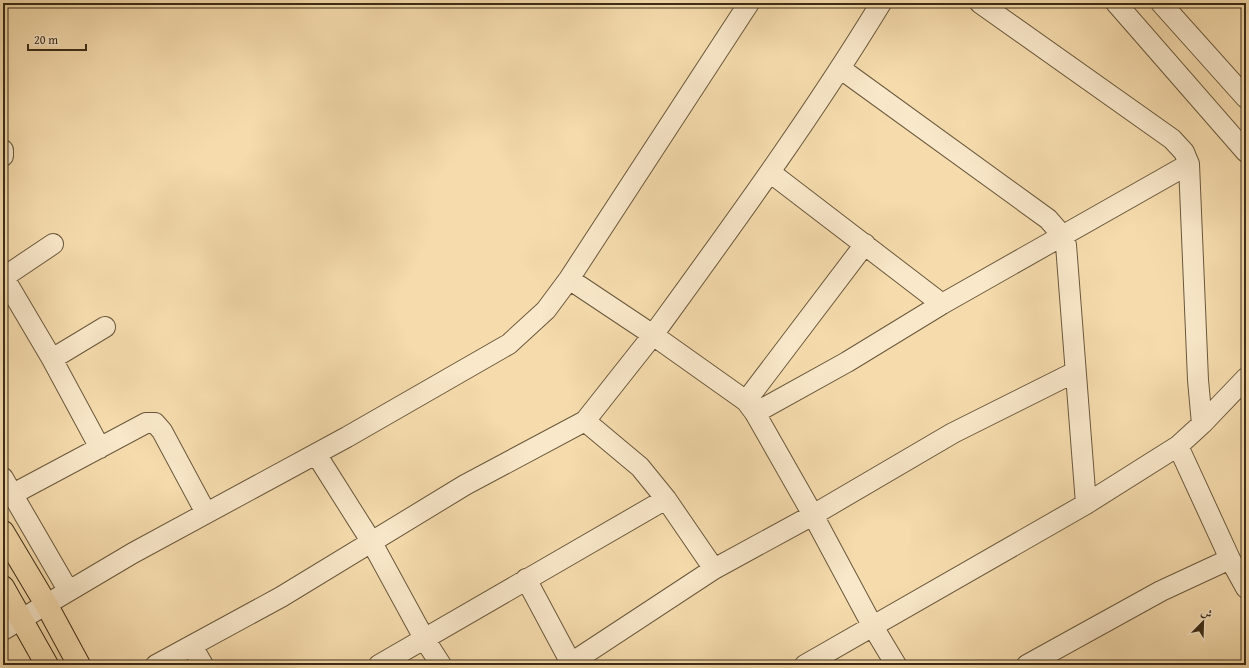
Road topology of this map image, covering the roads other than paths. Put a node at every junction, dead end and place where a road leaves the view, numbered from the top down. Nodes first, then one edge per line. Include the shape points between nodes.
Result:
1 (749, 3) edge
2 (881, 3) edge
3 (980, 3) edge
4 (1116, 3) edge
5 (1161, 3) edge
6 (841, 68) junction
7 (1246, 98) edge
8 (3, 150) edge
9 (1246, 152) edge
10 (3, 156) edge
11 (1189, 164) junction
12 (771, 173) junction
13 (1062, 235) junction
14 (53, 244) dead end
15 (865, 244) junction
16 (3, 276) edge
17 (569, 278) junction
18 (942, 304) junction
19 (105, 326) dead end
20 (653, 335) junction
21 (52, 359) junction
22 (1075, 372) junction
23 (1246, 378) edge
24 (751, 407) junction
25 (585, 421) junction
26 (1202, 424) junction
27 (1178, 446) junction
28 (100, 448) junction
29 (316, 454) junction
30 (8, 486) edge
31 (666, 499) junction
32 (1086, 504) junction
33 (206, 513) junction
34 (813, 514) junction
35 (3, 532) edge
36 (371, 541) junction
37 (1230, 559) junction
38 (714, 569) junction
39 (526, 579) junction
40 (3, 588) edge
41 (1246, 588) edge
42 (68, 590) junction
43 (46, 604) junction
44 (12, 625) edge
45 (872, 625) junction
46 (425, 640) junction
47 (192, 646) junction
48 (572, 664) edge
49 (47, 665) edge
50 (79, 665) edge
51 (156, 665) edge
52 (203, 665) edge
53 (379, 665) edge
54 (441, 665) edge
55 (805, 665) edge
56 (896, 665) edge
57 (1028, 665) edge

1 - 17 street
2 - 6 street
3 - 11 street via 1172,139 1184,152
4 - 9 street
5 - 7 street
6 - 12 street
6 - 13 street via 1048,219
8 - 10 street
11 - 13 street
11 - 26 street
12 - 15 street
12 - 20 street
13 - 18 street
13 - 22 street via 1066,245
14 - 16 street
15 - 18 street
15 - 24 street
16 - 21 street
17 - 20 street
17 - 29 street via 546,310 509,344
18 - 24 street via 847,362
19 - 21 street
20 - 24 street
20 - 25 street
21 - 28 street
22 - 32 street
22 - 34 street via 953,434
23 - 26 street
24 - 34 street
25 - 31 street via 640,467
25 - 36 street via 465,485
26 - 27 street
27 - 32 street
27 - 37 street
28 - 30 street
28 - 33 street via 146,423 155,423 162,431
29 - 33 street
29 - 36 street
30 - 42 street
31 - 38 street
31 - 39 street
32 - 45 street
33 - 42 street
34 - 38 street
34 - 45 street
35 - 43 main road
36 - 46 street
36 - 47 street via 281,597
37 - 41 street
37 - 57 street via 1161,590
38 - 48 street
39 - 46 street
39 - 48 street
40 - 44 main road
42 - 43 street
43 - 44 street
43 - 50 main road
44 - 49 main road
45 - 55 street
45 - 56 street
46 - 53 street
46 - 54 street
47 - 51 street
47 - 52 street

